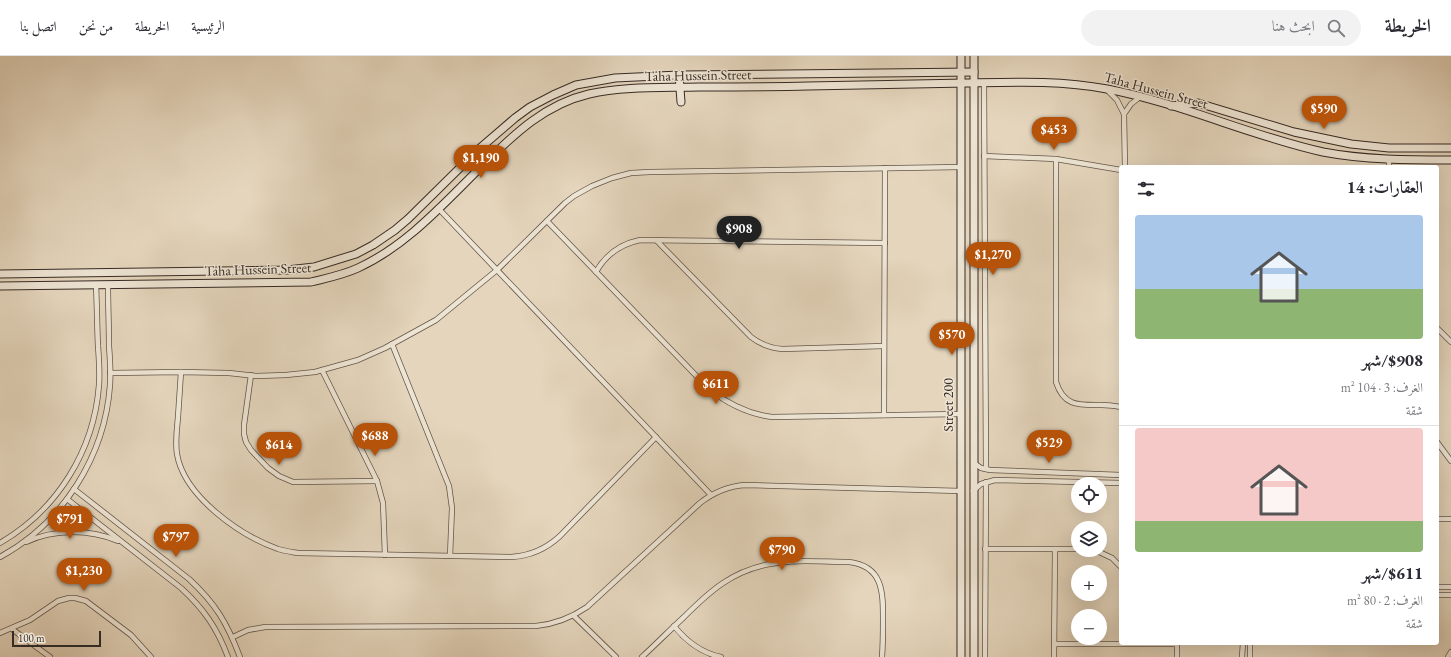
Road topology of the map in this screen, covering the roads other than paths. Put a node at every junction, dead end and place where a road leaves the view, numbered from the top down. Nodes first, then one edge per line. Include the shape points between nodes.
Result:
1 (961, 56) edge
2 (974, 56) edge
3 (961, 72) junction
4 (974, 72) junction
5 (678, 75) junction
6 (961, 83) junction
7 (974, 83) junction
8 (984, 83) junction
9 (680, 88) junction
10 (1106, 89) junction
11 (1140, 97) junction
12 (681, 102) dead end
13 (1169, 106) junction
14 (1124, 114) junction
15 (1451, 148) edge
16 (984, 156) junction
17 (1056, 159) junction
18 (1389, 159) junction
19 (1451, 160) edge
20 (1125, 165) edge
21 (1389, 165) edge
22 (961, 167) junction
23 (885, 168) junction
24 (1119, 170) edge
25 (438, 208) junction
26 (547, 221) junction
27 (658, 241) junction
28 (885, 243) junction
29 (497, 270) junction
30 (596, 272) junction
31 (105, 273) junction
32 (0, 274) edge
33 (96, 285) junction
34 (106, 285) junction
35 (0, 286) edge
36 (1439, 330) edge
37 (1451, 342) edge
38 (392, 344) junction
39 (884, 346) junction
40 (322, 370) junction
41 (181, 372) junction
42 (110, 373) junction
43 (251, 376) junction
44 (1119, 407) edge
45 (961, 414) junction
46 (884, 415) junction
47 (656, 437) junction
48 (1439, 445) edge
49 (1451, 462) edge
50 (974, 463) junction
51 (986, 469) junction
52 (1119, 475) edge
53 (377, 481) junction
54 (986, 482) junction
55 (1119, 483) edge
56 (74, 489) junction
57 (961, 491) junction
58 (974, 491) junction
59 (711, 495) junction
60 (67, 499) junction
61 (1439, 519) edge
62 (1451, 519) edge
63 (0, 543) edge
64 (124, 544) junction
65 (17, 547) junction
66 (1071, 548) edge
67 (985, 549) junction
68 (1055, 549) junction
69 (386, 555) junction
70 (450, 556) junction
71 (1107, 556) edge
72 (0, 557) edge
73 (1119, 564) edge
74 (1439, 587) edge
75 (1451, 587) edge
76 (1439, 595) edge
77 (1451, 595) edge
78 (574, 616) junction
79 (674, 626) junction
80 (12, 629) junction
81 (0, 634) edge
82 (233, 637) junction
83 (1119, 643) edge
84 (1054, 644) junction
85 (1177, 645) edge
86 (1243, 645) edge
87 (1250, 645) edge
88 (1451, 652) edge
89 (50, 657) edge
90 (151, 657) edge
91 (228, 657) edge
92 (240, 657) edge
93 (616, 657) edge
94 (642, 657) edge
95 (721, 657) edge
96 (882, 657) edge
97 (962, 657) edge
98 (974, 657) edge
99 (985, 657) edge
100 (1054, 657) edge
101 (1177, 657) edge
102 (1242, 657) edge
103 (1250, 657) edge
104 (1448, 657) edge

1 - 3 main road, Street 200
2 - 4 main road, Street 200
3 - 4 main road, Taha Hussein Street
3 - 5 main road, Taha Hussein Street
3 - 6 main road, Street 200
4 - 7 main road, Street 200
5 - 9 main road
5 - 31 main road, Taha Hussein Street via 620,77 587,82 566,89 530,107 492,138 395,230 356,254 314,267 287,270
6 - 7 main road, Taha Hussein Street
6 - 9 main road, Taha Hussein Street
6 - 22 main road, Street 200
7 - 8 main road, Taha Hussein Street
7 - 50 main road, Street 200
8 - 10 main road, Taha Hussein Street via 1044,82
8 - 16 street
9 - 12 main road
9 - 25 main road, Taha Hussein Street via 604,91 553,107 506,142
10 - 11 main road, Taha Hussein Street
10 - 14 street via 1117,100
11 - 13 main road, Taha Hussein Street
11 - 14 street
13 - 15 main road, Taha Hussein Street via 1198,103 1332,141 1389,148
13 - 18 main road, Taha Hussein Street via 1309,148
14 - 20 street
16 - 17 street
16 - 51 street
17 - 24 street
17 - 44 street via 1058,390 1069,402 1077,405
18 - 19 main road, Taha Hussein Street
18 - 21 street
22 - 23 street
22 - 45 main road, Street 200
23 - 26 street via 631,174 602,182 583,191
23 - 28 street
25 - 29 street
25 - 34 main road, Taha Hussein Street via 410,235 376,258 326,279 311,282
26 - 29 street
26 - 30 street
27 - 28 street
27 - 30 street via 640,240 622,246 606,257
27 - 39 street via 751,337 760,343 782,349
28 - 39 street
29 - 38 street via 436,320
29 - 47 street
30 - 46 street via 709,389 735,407 753,414 772,417
31 - 32 main road, Taha Hussein Street
31 - 34 main road
33 - 34 main road, Taha Hussein Street
33 - 35 main road, Taha Hussein Street
33 - 63 street via 99,385 94,416 85,446 71,474 54,498 34,519
34 - 42 street
36 - 37 street
38 - 40 street via 358,360
38 - 70 street via 449,486 452,508
39 - 46 street
40 - 43 street
40 - 53 street
41 - 42 street
41 - 43 street
41 - 69 street via 176,438 178,460 190,486 213,509 244,532 278,549 298,553
42 - 56 street via 108,402 101,435 88,466
43 - 53 street via 244,434 251,450 268,468 293,482
45 - 46 street
45 - 57 main road, Street 200
47 - 59 street
47 - 70 street via 560,536 547,546 533,553 518,556
48 - 49 street
50 - 51 street
50 - 58 main road, Street 200
51 - 52 street
53 - 69 street via 383,504
54 - 55 street via 995,480
54 - 58 street
54 - 67 street
56 - 60 street
56 - 82 street via 200,589 218,611
57 - 59 street via 746,486 731,487
57 - 97 main road, Street 200
58 - 98 main road, Street 200
59 - 78 street
60 - 64 street
60 - 65 street via 41,528
61 - 62 street
64 - 65 street via 98,535 70,532 43,536
64 - 91 street via 191,597 209,618
65 - 72 street
66 - 68 street
67 - 68 street
67 - 99 street
68 - 84 street
69 - 70 street
71 - 73 street
74 - 75 street
76 - 77 street
78 - 82 street via 536,626 265,627 248,630
78 - 93 street
79 - 94 street
79 - 95 street via 696,647
79 - 96 street via 718,586 752,568 781,562 854,563 872,572 882,588
80 - 81 street
80 - 89 street
80 - 90 street via 58,601 69,598 81,599 131,634
82 - 92 street
83 - 84 street
84 - 100 street
85 - 101 street
86 - 102 street
87 - 103 street
88 - 104 street

